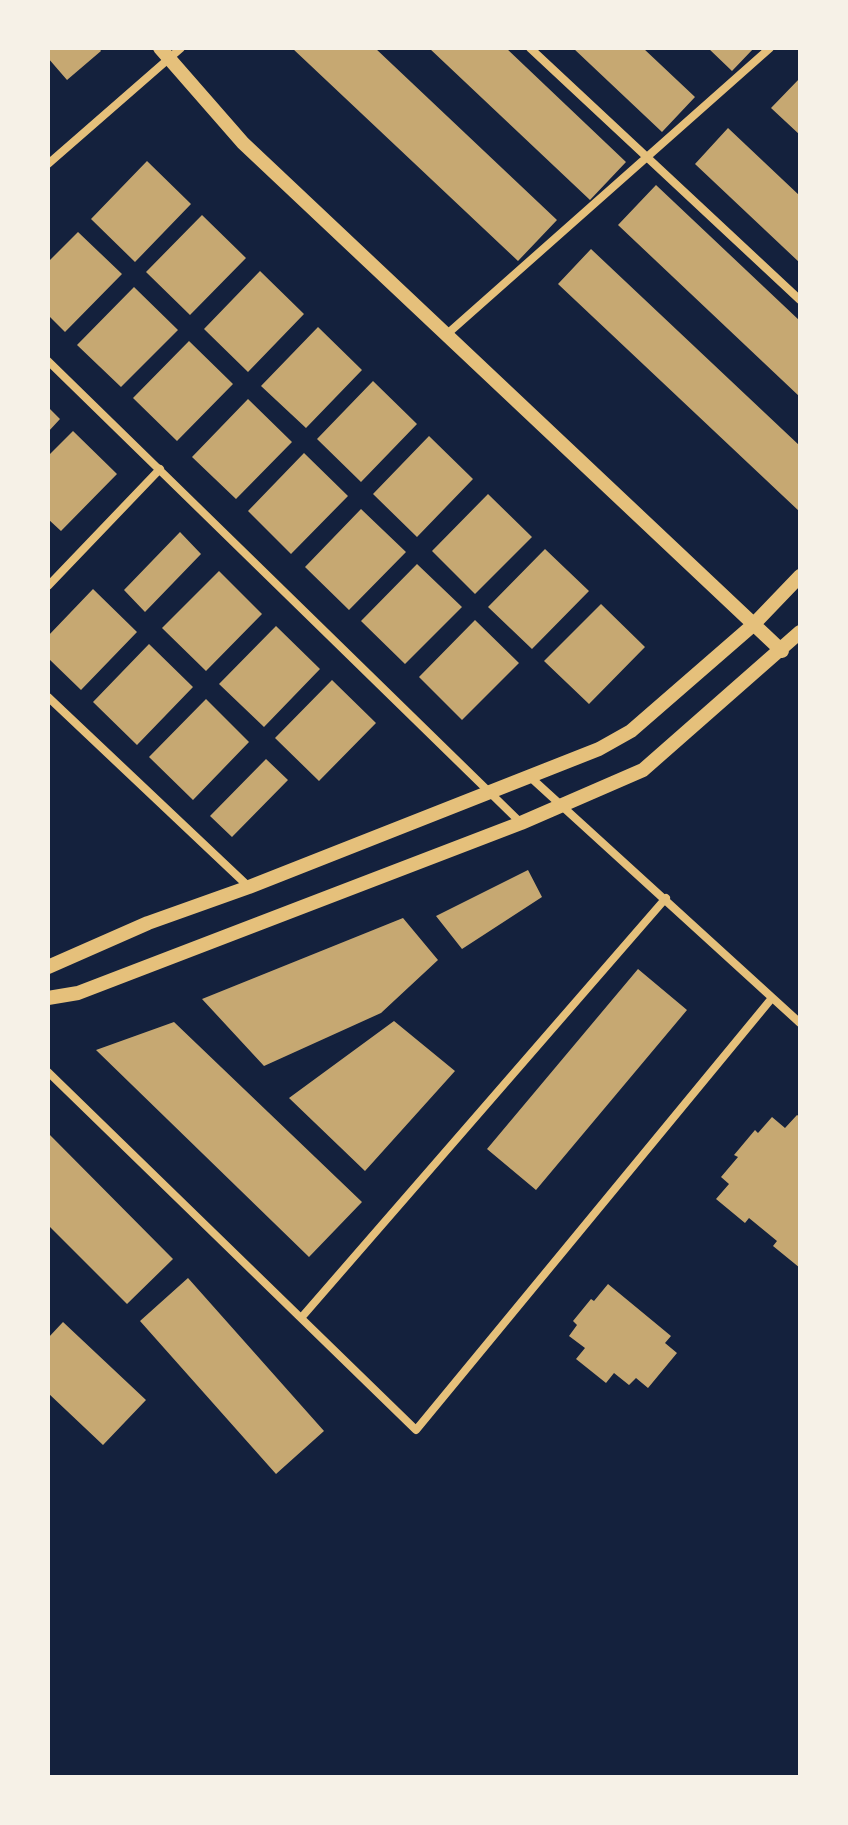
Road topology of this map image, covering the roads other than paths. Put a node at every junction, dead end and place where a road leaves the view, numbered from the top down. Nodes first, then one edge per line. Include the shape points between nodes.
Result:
1 (530, 48) edge
2 (770, 48) edge
3 (170, 51) edge
4 (646, 157) junction
5 (48, 164) edge
6 (800, 300) edge
7 (445, 335) junction
8 (48, 361) edge
9 (160, 469) junction
10 (800, 576) edge
11 (48, 586) edge
12 (753, 625) junction
13 (800, 632) edge
14 (782, 651) junction
15 (48, 697) edge
16 (528, 776) junction
17 (492, 793) junction
18 (562, 804) junction
19 (521, 823) junction
20 (249, 887) junction
21 (666, 898) junction
22 (48, 967) edge
23 (48, 998) edge
24 (772, 998) junction
25 (800, 1023) edge
26 (48, 1072) edge
27 (301, 1318) junction

1 - 4 street
2 - 4 street
3 - 5 street
3 - 7 street via 243,143
4 - 6 street
4 - 7 street
7 - 12 street
8 - 9 street
9 - 11 street
9 - 17 street
10 - 12 street
12 - 14 street
12 - 16 street via 631,731
13 - 14 street
14 - 18 street via 643,770
15 - 20 street
16 - 17 street
16 - 18 street
17 - 19 street
17 - 20 street
18 - 19 street
18 - 21 street
19 - 23 street via 78,993
20 - 22 street
21 - 24 street
21 - 27 street
24 - 25 street
24 - 27 street via 416,1430
26 - 27 street

